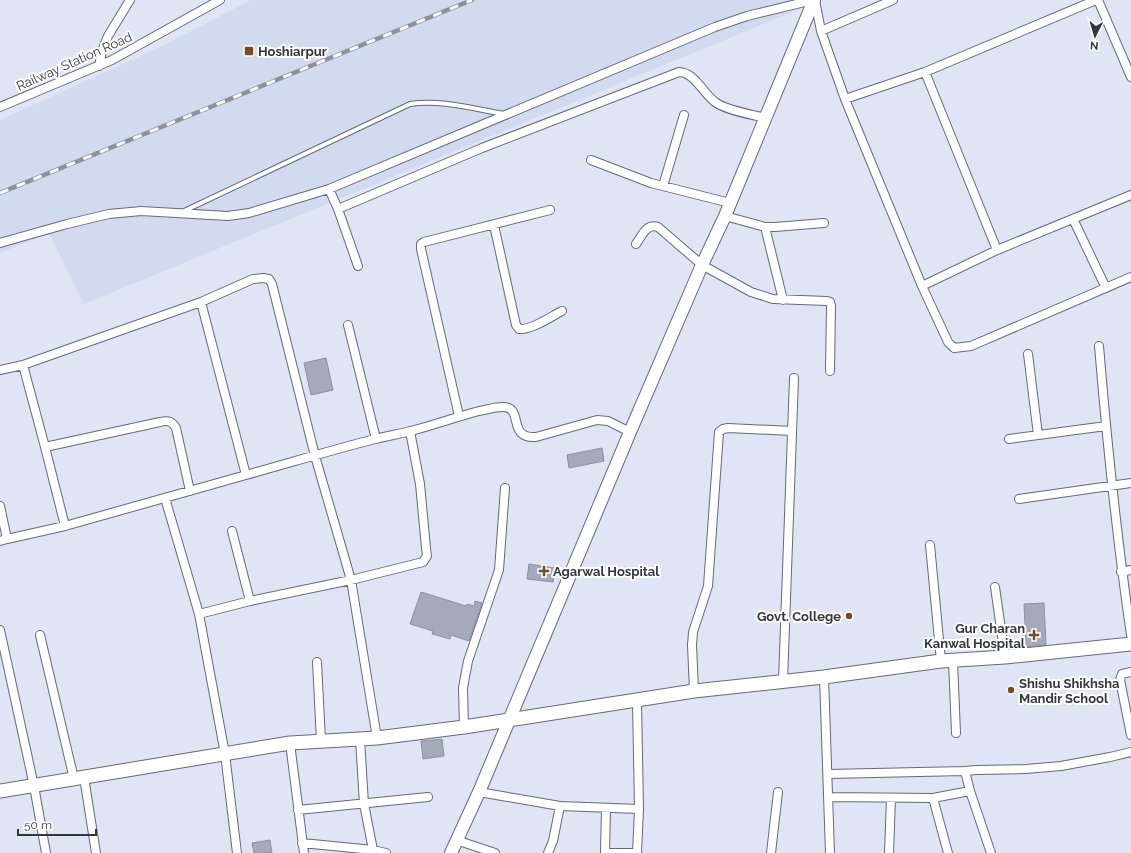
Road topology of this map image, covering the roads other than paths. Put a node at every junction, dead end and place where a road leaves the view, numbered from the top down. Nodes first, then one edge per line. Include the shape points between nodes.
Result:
1 (130, 0) edge
2 (220, 0) edge
3 (814, 0) edge
4 (893, 0) edge
5 (1097, 0) edge
6 (821, 31) junction
7 (99, 66) junction
8 (925, 72) junction
9 (1131, 77) edge
10 (845, 99) junction
11 (0, 107) edge
12 (508, 114) junction
13 (684, 115) dead end
14 (766, 118) junction
15 (591, 160) dead end
16 (663, 186) junction
17 (329, 189) junction
18 (1131, 195) edge
19 (730, 203) junction
20 (338, 209) junction
21 (550, 210) dead end
22 (179, 213) junction
23 (725, 216) junction
24 (1073, 220) junction
25 (824, 223) dead end
26 (494, 224) junction
27 (765, 227) junction
28 (0, 244) edge
29 (636, 244) dead end
30 (997, 250) junction
31 (702, 264) junction
32 (358, 266) dead end
33 (1131, 277) edge
34 (922, 286) junction
35 (1106, 288) junction
36 (784, 300) junction
37 (201, 302) junction
38 (562, 311) dead end
39 (348, 325) dead end
40 (1099, 346) dead end
41 (1028, 354) dead end
42 (23, 365) junction
43 (0, 370) edge
44 (830, 371) dead end
45 (794, 378) dead end
46 (459, 416) junction
47 (1106, 426) junction
48 (410, 431) junction
49 (792, 431) junction
50 (630, 432) junction
51 (1038, 435) junction
52 (376, 439) junction
53 (1009, 439) dead end
54 (45, 447) junction
55 (315, 456) junction
56 (246, 475) junction
57 (1131, 484) edge
58 (1112, 486) junction
59 (505, 488) dead end
60 (190, 491) junction
61 (165, 498) junction
62 (1019, 499) dead end
63 (0, 506) edge
64 (65, 526) junction
65 (232, 531) dead end
66 (3, 540) edge
67 (930, 546) dead end
68 (1131, 570) edge
69 (1121, 572) junction
70 (351, 580) junction
71 (995, 587) dead end
72 (250, 601) junction
73 (199, 614) junction
74 (0, 630) edge
75 (40, 635) dead end
76 (1131, 635) edge
77 (1131, 644) edge
78 (1005, 658) junction
79 (947, 661) junction
80 (317, 662) dead end
81 (1131, 672) edge
82 (824, 677) junction
83 (783, 681) junction
84 (694, 691) junction
85 (637, 700) junction
86 (509, 719) junction
87 (464, 726) junction
88 (956, 733) dead end
89 (1131, 735) edge
90 (377, 738) junction
91 (360, 739) junction
92 (321, 741) junction
93 (290, 743) junction
94 (1131, 752) edge
95 (225, 754) junction
96 (965, 771) junction
97 (828, 774) junction
98 (79, 778) junction
99 (34, 786) junction
100 (0, 791) edge
101 (970, 791) junction
102 (479, 792) junction
103 (778, 792) dead end
104 (428, 797) dead end
105 (829, 797) junction
106 (891, 798) junction
107 (933, 798) junction
108 (364, 804) junction
109 (560, 806) junction
110 (606, 808) junction
111 (639, 809) junction
112 (298, 810) junction
113 (456, 840) junction
114 (302, 843) junction
115 (373, 850) junction
116 (46, 853) edge
117 (96, 853) edge
118 (237, 853) edge
119 (304, 853) edge
120 (386, 853) edge
121 (451, 853) edge
122 (495, 853) edge
123 (548, 853) edge
124 (605, 853) edge
125 (771, 853) edge
126 (830, 853) edge
127 (889, 853) edge
128 (948, 853) edge
129 (991, 853) edge

1 - 7 street via 108,36
2 - 7 street, Railway Station Road
3 - 6 street
3 - 12 street via 747,16 715,27
3 - 14 main road
4 - 6 street
5 - 8 street
5 - 9 street
6 - 10 street
7 - 11 street, Railway Station Road
8 - 10 street
8 - 30 street
10 - 34 street
12 - 17 street
12 - 22 lane via 449,104 410,104
13 - 16 street
14 - 19 main road
14 - 20 street via 718,104 707,96 689,74 679,72 482,148
15 - 16 street
16 - 19 street
17 - 20 street
17 - 22 street via 249,213 221,216
18 - 24 street
19 - 23 main road
20 - 32 street
21 - 26 street
22 - 28 street via 141,211 109,214
23 - 27 street
23 - 31 main road
24 - 30 street
24 - 35 street
25 - 27 street
26 - 38 street via 518,329 524,330
26 - 46 street via 424,242 420,246
27 - 36 street
29 - 31 street via 647,228 654,225
30 - 34 street
31 - 36 street via 751,292
31 - 50 main road
33 - 35 street
34 - 35 street via 948,342 954,348 971,346
36 - 44 street via 830,302
37 - 42 street
37 - 55 street via 253,279 263,278 272,284
37 - 56 street
39 - 52 street
40 - 47 street
41 - 51 street
42 - 43 street
42 - 54 street
45 - 49 street
46 - 48 street
46 - 50 street via 505,406 513,412 518,429 528,437 597,420 608,421
47 - 51 street
47 - 58 street
48 - 52 street
48 - 70 street via 420,484 427,556 423,562 417,564
49 - 83 street
49 - 84 street via 728,428 719,432 708,586 693,632
50 - 86 main road
51 - 53 street
52 - 55 street
54 - 60 street via 169,421 176,428
54 - 64 street
55 - 56 street
55 - 70 street
56 - 60 street
57 - 58 street
58 - 62 street
58 - 69 street
59 - 87 street via 499,570 468,661 463,688
60 - 61 street
61 - 64 street
61 - 73 street
63 - 66 street
64 - 66 street
65 - 72 street
67 - 79 street
68 - 69 street
69 - 76 street
70 - 72 street
70 - 90 street
71 - 78 street
72 - 73 street
73 - 95 street
74 - 99 street
75 - 98 street
77 - 78 main road
78 - 79 main road
79 - 82 main road
79 - 88 street
80 - 92 street
81 - 89 street via 1122,674 1120,680
82 - 83 main road
82 - 97 street
83 - 84 main road
84 - 85 main road
85 - 86 main road
85 - 111 street
86 - 87 main road
86 - 102 main road
87 - 90 main road
90 - 91 main road
91 - 92 main road
91 - 108 street
92 - 93 main road
93 - 95 main road
93 - 112 street
94 - 96 street via 1061,766
95 - 98 main road
95 - 118 street
96 - 97 street
96 - 101 street
97 - 105 street
98 - 99 main road
98 - 117 street
99 - 100 main road
99 - 116 street
101 - 107 street
101 - 129 street
102 - 109 street
102 - 113 main road
103 - 125 street
104 - 108 street
105 - 106 street
105 - 126 street
106 - 107 street
106 - 127 street
107 - 128 street
108 - 112 street
108 - 115 street
109 - 110 street
109 - 123 street
110 - 111 street
110 - 124 street
111 - 124 street via 637,853
112 - 114 street
113 - 121 main road
113 - 122 street
114 - 115 street
114 - 119 street
115 - 120 street

